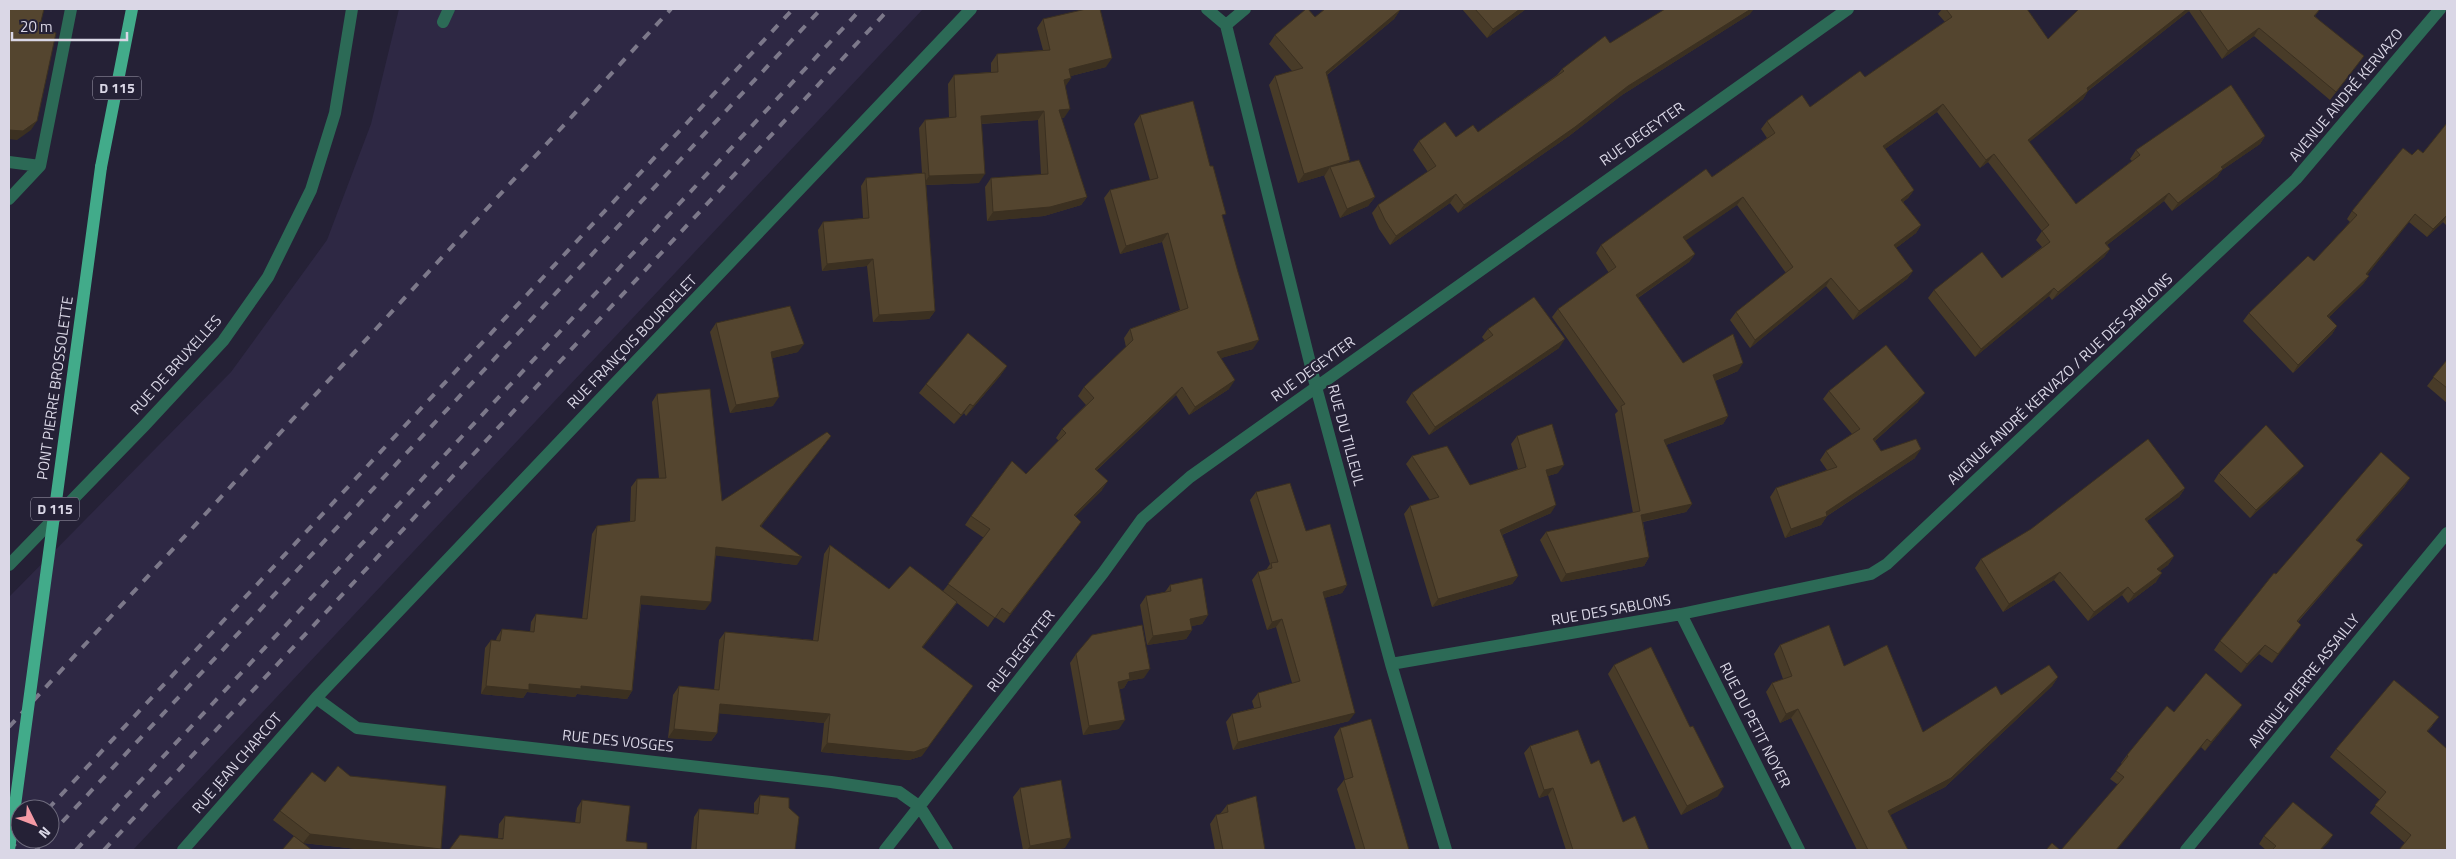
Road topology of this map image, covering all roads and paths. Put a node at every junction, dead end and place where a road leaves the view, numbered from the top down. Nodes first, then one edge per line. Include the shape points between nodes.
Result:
1 (71, 9) edge
2 (132, 9) edge
3 (352, 9) edge
4 (449, 9) edge
5 (971, 9) edge
6 (1207, 9) edge
7 (1245, 9) edge
8 (1848, 9) edge
9 (2440, 9) edge
10 (443, 22) dead end
11 (1226, 25) junction
12 (9, 162) edge
13 (40, 166) junction
14 (2296, 179) joint
15 (9, 199) edge
16 (1316, 387) junction
17 (2447, 533) edge
18 (9, 565) edge
19 (1834, 581) joint
20 (1681, 614) junction
21 (1391, 664) junction
22 (316, 698) junction
23 (920, 807) junction
24 (9, 850) edge
25 (183, 850) edge
26 (885, 850) edge
27 (947, 850) edge
28 (1446, 850) edge
29 (1799, 850) edge
30 (2186, 850) edge

1 - 13 street
2 - 24 main road, PONT PIERRE BROSSOLETTE / D 115, bridge via 101,167
3 - 18 street, RUE DE BRUXELLES via 335,113 311,190 268,277 223,341
4 - 10 street
5 - 22 street, RUE FRANÇOIS BOURDELET
6 - 11 street
7 - 11 street
8 - 16 street, RUE DEGEYTER
9 - 14 street, AVENUE ANDRÉ KERVAZO
11 - 16 street, RUE DU TILLEUL
12 - 13 street
13 - 15 street
14 - 19 street, AVENUE ANDRÉ KERVAZO / RUE DES SABLONS via 1887,564 1871,574
16 - 21 street, RUE DU TILLEUL
16 - 23 street, RUE DEGEYTER via 1190,477 1142,519
17 - 30 street, AVENUE PIERRE ASSAILLY
19 - 20 street, RUE DES SABLONS
20 - 21 street, RUE DES SABLONS
20 - 29 street, RUE DU PETIT NOYER
21 - 28 street, RUE DU TILLEUL
22 - 23 street, RUE DES VOSGES via 357,728 840,783 900,792
22 - 25 street, RUE JEAN CHARCOT
23 - 26 street, RUE DEGEYTER
23 - 27 street

